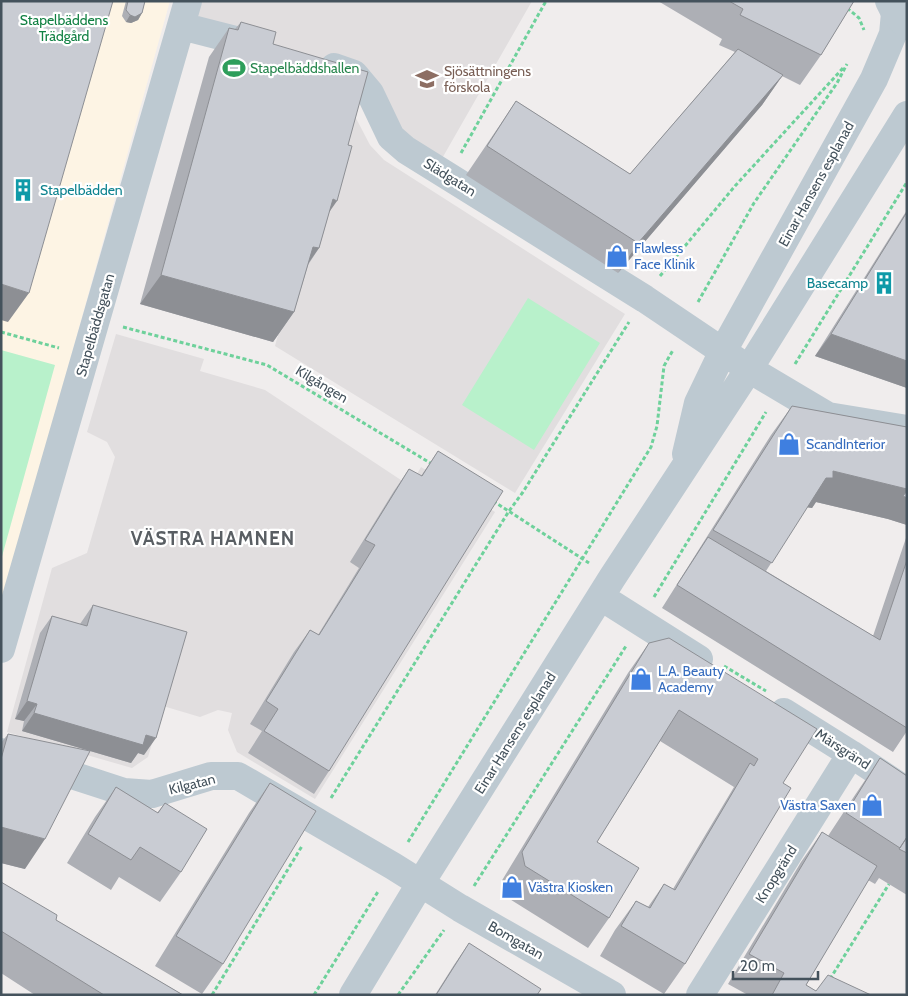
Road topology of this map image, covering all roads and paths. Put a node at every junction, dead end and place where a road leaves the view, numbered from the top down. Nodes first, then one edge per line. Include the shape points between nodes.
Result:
1 (546, 1) edge
2 (843, 6) edge
3 (185, 13) edge
4 (897, 13) edge
5 (862, 35) dead end
6 (907, 115) edge
7 (448, 176) junction
8 (907, 182) edge
9 (644, 299) junction
10 (96, 320) junction
11 (684, 327) junction
12 (1, 332) edge
13 (723, 351) junction
14 (86, 356) junction
15 (749, 369) junction
16 (780, 387) junction
17 (907, 429) edge
18 (434, 465) edge
19 (680, 473) junction
20 (492, 500) edge
21 (509, 510) junction
22 (582, 559) junction
23 (607, 588) junction
24 (639, 622) junction
25 (1, 649) edge
26 (721, 672) edge
27 (762, 698) edge
28 (1, 752) edge
29 (852, 754) junction
30 (907, 791) edge
31 (318, 821) junction
32 (393, 866) junction
33 (420, 884) junction
34 (889, 884) dead end
35 (460, 908) junction
36 (826, 985) edge
37 (212, 995) edge
38 (314, 995) edge
39 (353, 995) edge
40 (398, 995) edge
41 (612, 995) edge
42 (700, 995) edge

1 - 7 path
2 - 5 path via 859,18 864,30
3 - 7 street, Slädgatan via 296,57 354,74 370,93 391,137
3 - 10 street, Stapelbäddsgatan
4 - 13 street, Einar Hansens esplanad via 893,34 874,78
6 - 15 street, Einar Hansens esplanad
7 - 9 street, Slädgatan
8 - 16 path
9 - 11 street, Slädgatan
9 - 11 path via 735,186 848,62 754,203
9 - 21 path
10 - 14 street, Stapelbäddsgatan
10 - 18 path, Kilgången via 267,365
11 - 13 street, Slädgatan
11 - 22 path via 664,366 657,426 651,447
12 - 14 path
13 - 15 street
13 - 19 street, Einar Hansens esplanad via 698,403
14 - 25 street, Stapelbäddsgatan
15 - 16 street
15 - 19 street, Einar Hansens esplanad
16 - 17 street via 828,416
16 - 24 path
19 - 23 street, Einar Hansens esplanad
20 - 21 path
21 - 22 path
21 - 31 path
22 - 23 path
22 - 32 path
23 - 24 street
23 - 33 street, Einar Hansens esplanad
24 - 26 street
24 - 35 path
27 - 29 street, Märsgränd
28 - 31 street, Kilgatan via 124,792 152,794 211,776 238,776
29 - 30 street, Märsgränd
29 - 42 street, Knopgränd
31 - 32 street, Kilgatan
31 - 37 path
32 - 33 street, Kilgatan
32 - 38 path
33 - 35 street, Bomgatan
33 - 39 street, Einar Hansens esplanad
34 - 36 path
35 - 40 path
35 - 41 street, Bomgatan

